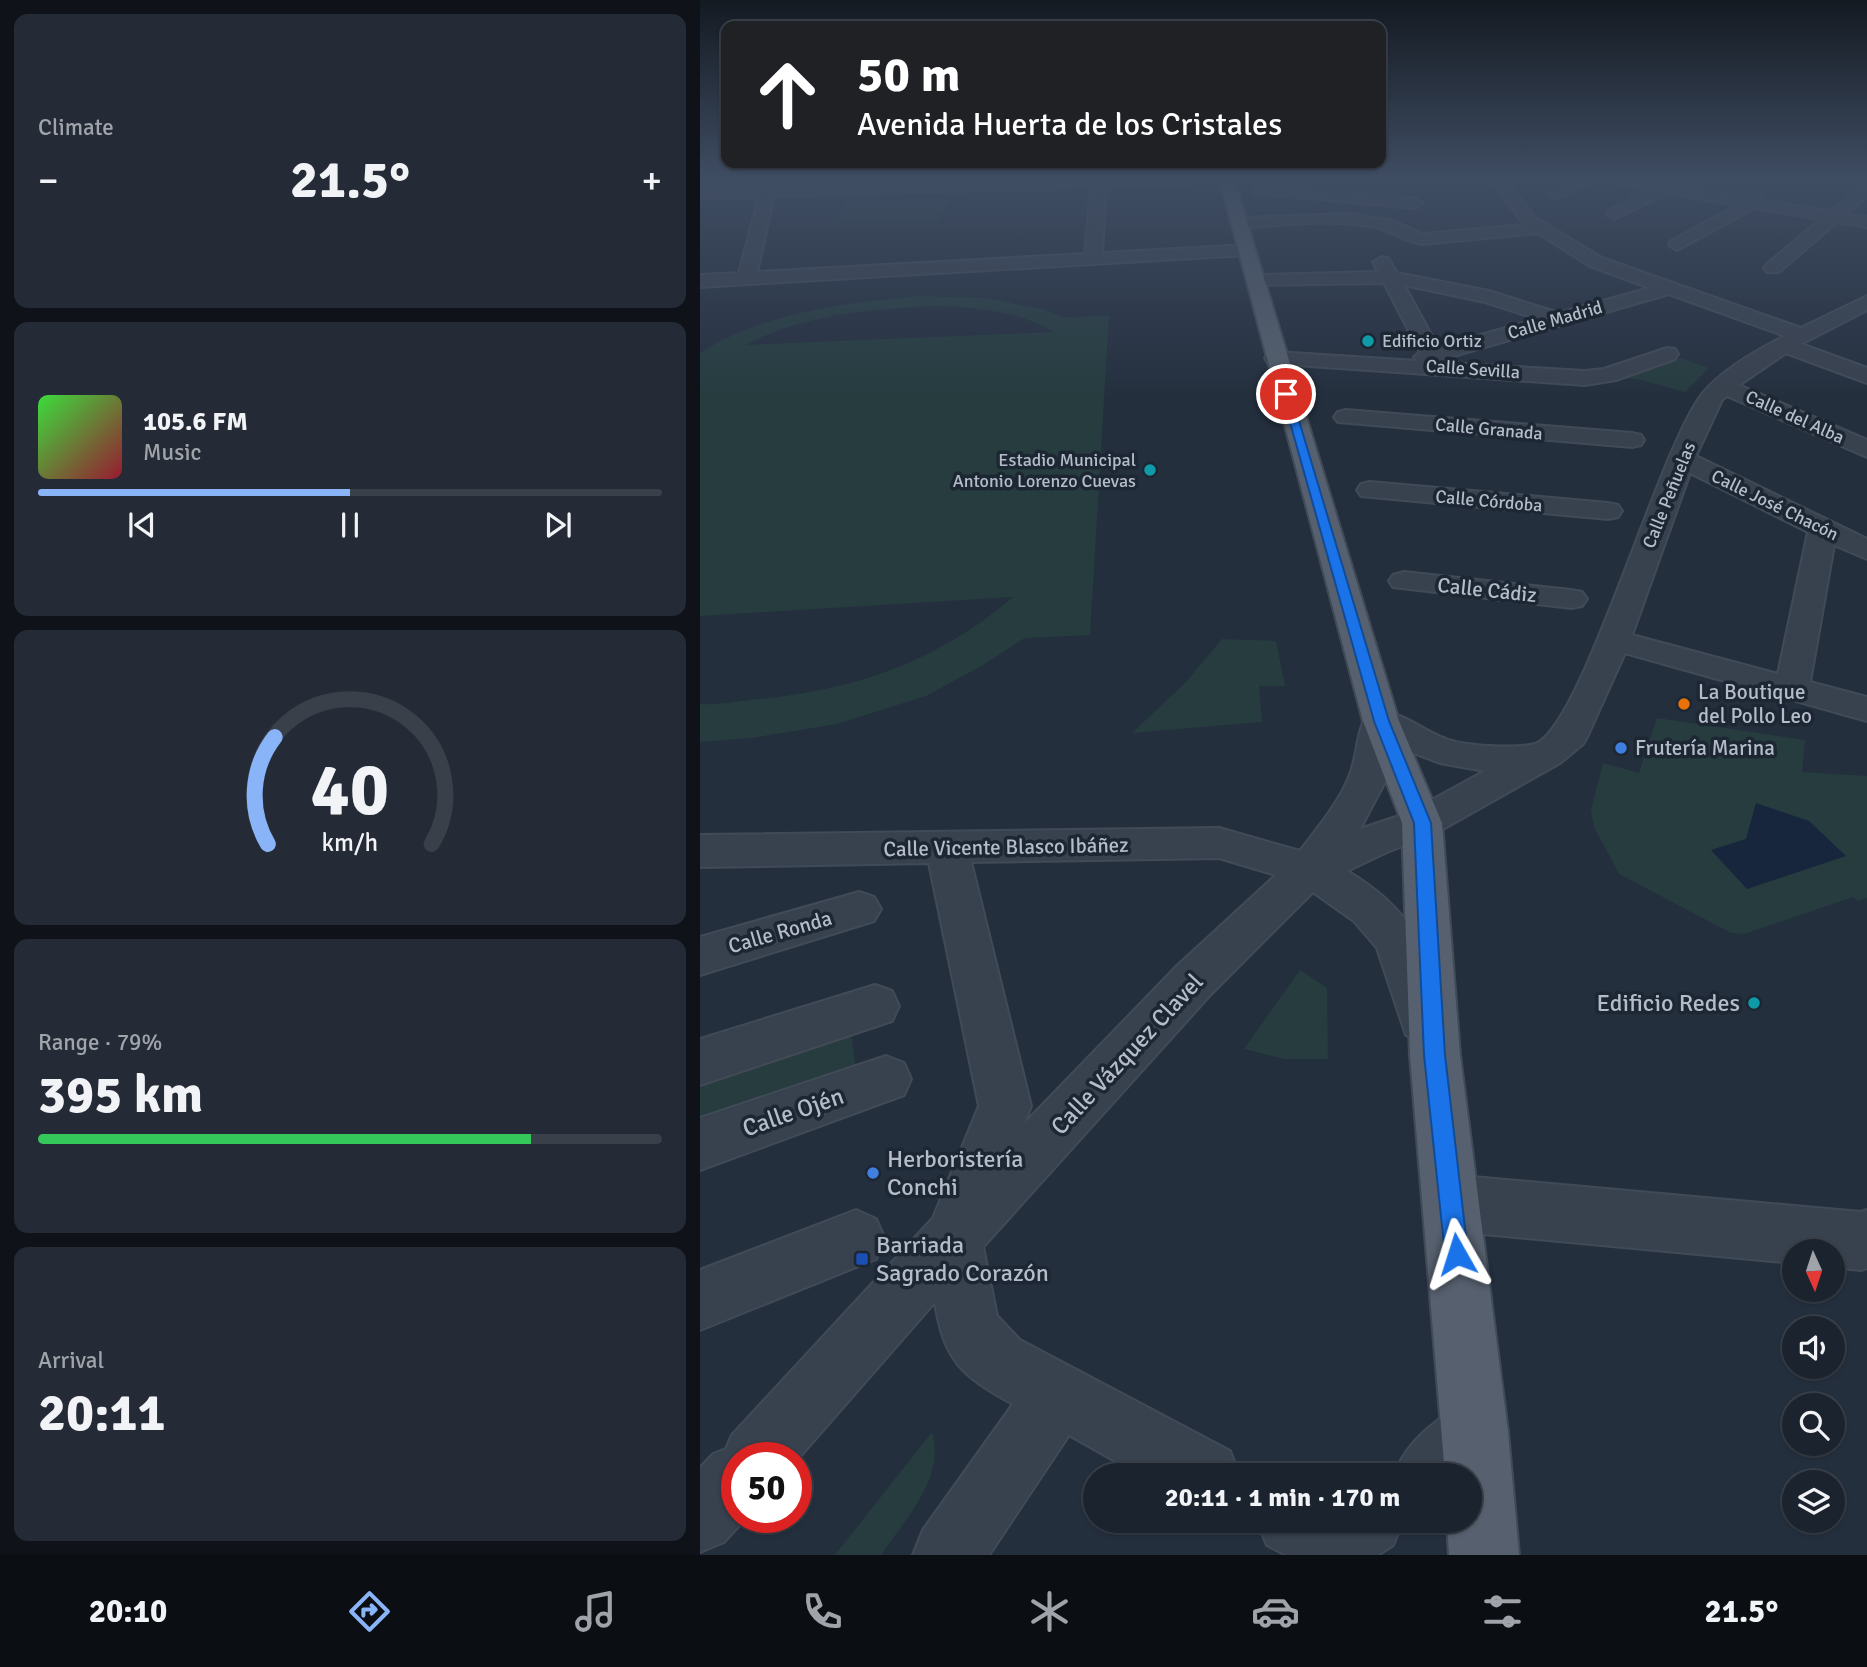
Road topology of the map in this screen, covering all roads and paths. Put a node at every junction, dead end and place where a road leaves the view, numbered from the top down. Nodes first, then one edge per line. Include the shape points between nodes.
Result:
1 (753, 253) edge
2 (1093, 253) edge
3 (1190, 253) edge
4 (1247, 253) edge
5 (1376, 253) edge
6 (1580, 253) edge
7 (1792, 253) edge
8 (1093, 257) junction
9 (1773, 268) dead end
10 (1390, 277) junction
11 (747, 278) junction
12 (700, 281) edge
13 (1258, 281) junction
14 (1666, 289) junction
15 (1862, 310) edge
16 (1558, 319) junction
17 (1793, 340) junction
18 (1432, 354) junction
19 (1667, 354) dead end
20 (1276, 358) junction
21 (1404, 364) junction
22 (1867, 376) edge
23 (1723, 386) junction
24 (1346, 417) dead end
25 (1632, 440) dead end
26 (1867, 449) edge
27 (1683, 459) junction
28 (1370, 490) dead end
29 (1608, 511) dead end
30 (1823, 529) junction
31 (1867, 550) edge
32 (1404, 581) dead end
33 (1571, 599) dead end
34 (1614, 640) junction
35 (1792, 688) junction
36 (1867, 709) edge
37 (1381, 721) junction
38 (1547, 754) junction
39 (1422, 823) junction
40 (947, 848) junction
41 (700, 851) edge
42 (1308, 871) junction
43 (859, 909) dead end
44 (700, 956) edge
45 (875, 1006) dead end
46 (1435, 1055) junction
47 (700, 1062) edge
48 (886, 1079) dead end
49 (700, 1144) edge
50 (1451, 1203) junction
51 (953, 1238) junction
52 (856, 1239) dead end
53 (1865, 1246) edge
54 (700, 1300) edge
55 (1058, 1395) junction
56 (1475, 1432) junction
57 (769, 1442) edge
58 (1184, 1463) edge
59 (1440, 1463) edge
60 (721, 1495) edge
61 (700, 1518) edge
62 (948, 1555) edge
63 (1484, 1555) edge

1 - 11 street
2 - 8 street
3 - 8 street
4 - 13 main road
5 - 10 street
6 - 14 street
7 - 9 street
8 - 11 street
10 - 13 street
10 - 16 street via 1489,296
10 - 18 street
11 - 12 street
13 - 20 main road
14 - 16 street, Calle Madrid
14 - 17 street
15 - 17 street, Calle Peñuelas
16 - 18 street, Calle Madrid
17 - 22 street
17 - 23 street, Calle Peñuelas
18 - 21 street, Calle Madrid
19 - 21 street, Calle Sevilla via 1608,375 1586,377
20 - 21 street, Calle Sevilla
20 - 37 main road
23 - 26 street, Calle del Alba
23 - 27 street, Calle Peñuelas via 1712,397
24 - 25 street, Calle Granada
27 - 30 street, Calle José Chacón
27 - 34 street, Calle Peñuelas
28 - 29 street, Calle Córdoba
30 - 31 street, Calle José Chacón
30 - 35 street
32 - 33 street, Calle Cádiz
34 - 35 street
34 - 38 street, Calle Peñuelas via 1570,735
35 - 36 street
37 - 38 street via 1426,748 1460,757 1501,760
37 - 39 main road
37 - 42 street via 1364,787
38 - 39 street, Calle Peñuelas
39 - 42 street, Calle Vázquez Clavel
39 - 46 main road
40 - 41 street, Calle Vicente Blasco Ibáñez
40 - 42 street, Calle Vicente Blasco Ibáñez via 1219,843
40 - 51 street via 1005,1105
42 - 46 street, Calle Vicente Blasco Ibáñez via 1365,905 1387,926 1401,952
42 - 51 street, Calle Vázquez Clavel via 1194,980
43 - 44 street, Calle Ronda
45 - 47 street
46 - 50 main road
48 - 49 street, Calle Ojén
50 - 53 street
50 - 56 main road
51 - 55 street via 970,1332 998,1362
51 - 57 street, Calle Vázquez Clavel
52 - 54 street
55 - 58 street
55 - 62 street
56 - 59 street
56 - 63 main road
60 - 61 street

